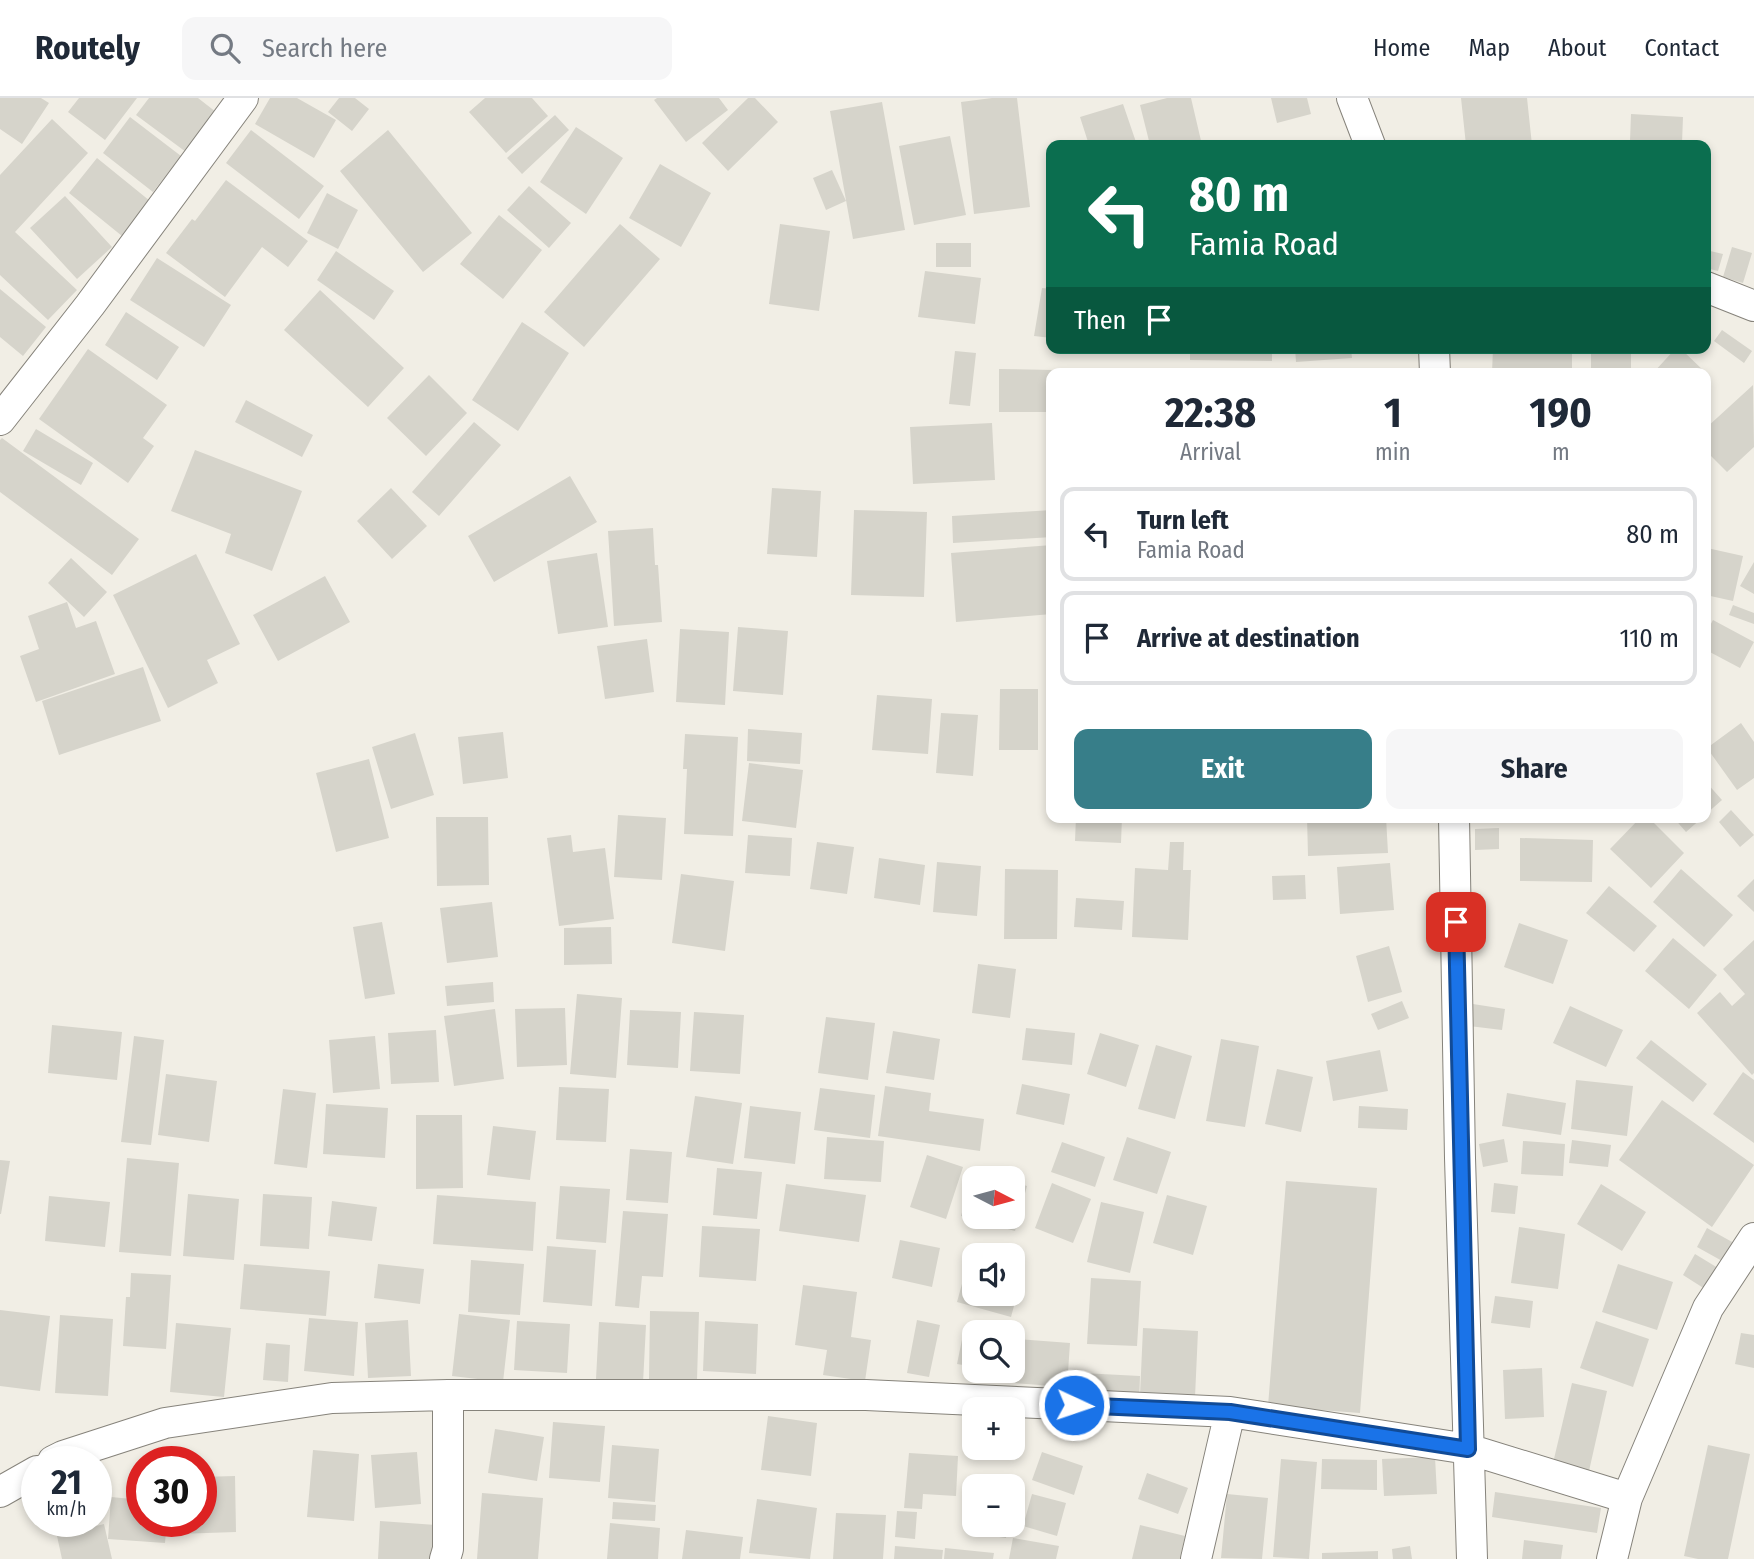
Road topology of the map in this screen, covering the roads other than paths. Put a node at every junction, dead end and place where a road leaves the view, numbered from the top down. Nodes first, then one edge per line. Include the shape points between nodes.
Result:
1 (243, 98) edge
2 (1352, 98) edge
3 (1368, 140) edge
4 (1711, 289) edge
5 (1754, 306) edge
6 (0, 420) edge
7 (1454, 823) edge
8 (1754, 1238) edge
9 (447, 1395) junction
10 (1230, 1412) junction
11 (92, 1446) edge
12 (1468, 1449) junction
13 (21, 1480) edge
14 (0, 1492) edge
15 (1627, 1499) junction
16 (445, 1559) edge
17 (1196, 1559) edge
18 (1472, 1559) edge
19 (1612, 1559) edge

1 - 6 street
2 - 3 street
4 - 5 street
7 - 12 street
8 - 15 street via 1708,1308
9 - 10 street via 866,1395
9 - 11 street via 332,1398 165,1423
9 - 16 street
10 - 12 street
10 - 17 street
12 - 15 street
12 - 18 street
13 - 14 street
15 - 19 street

